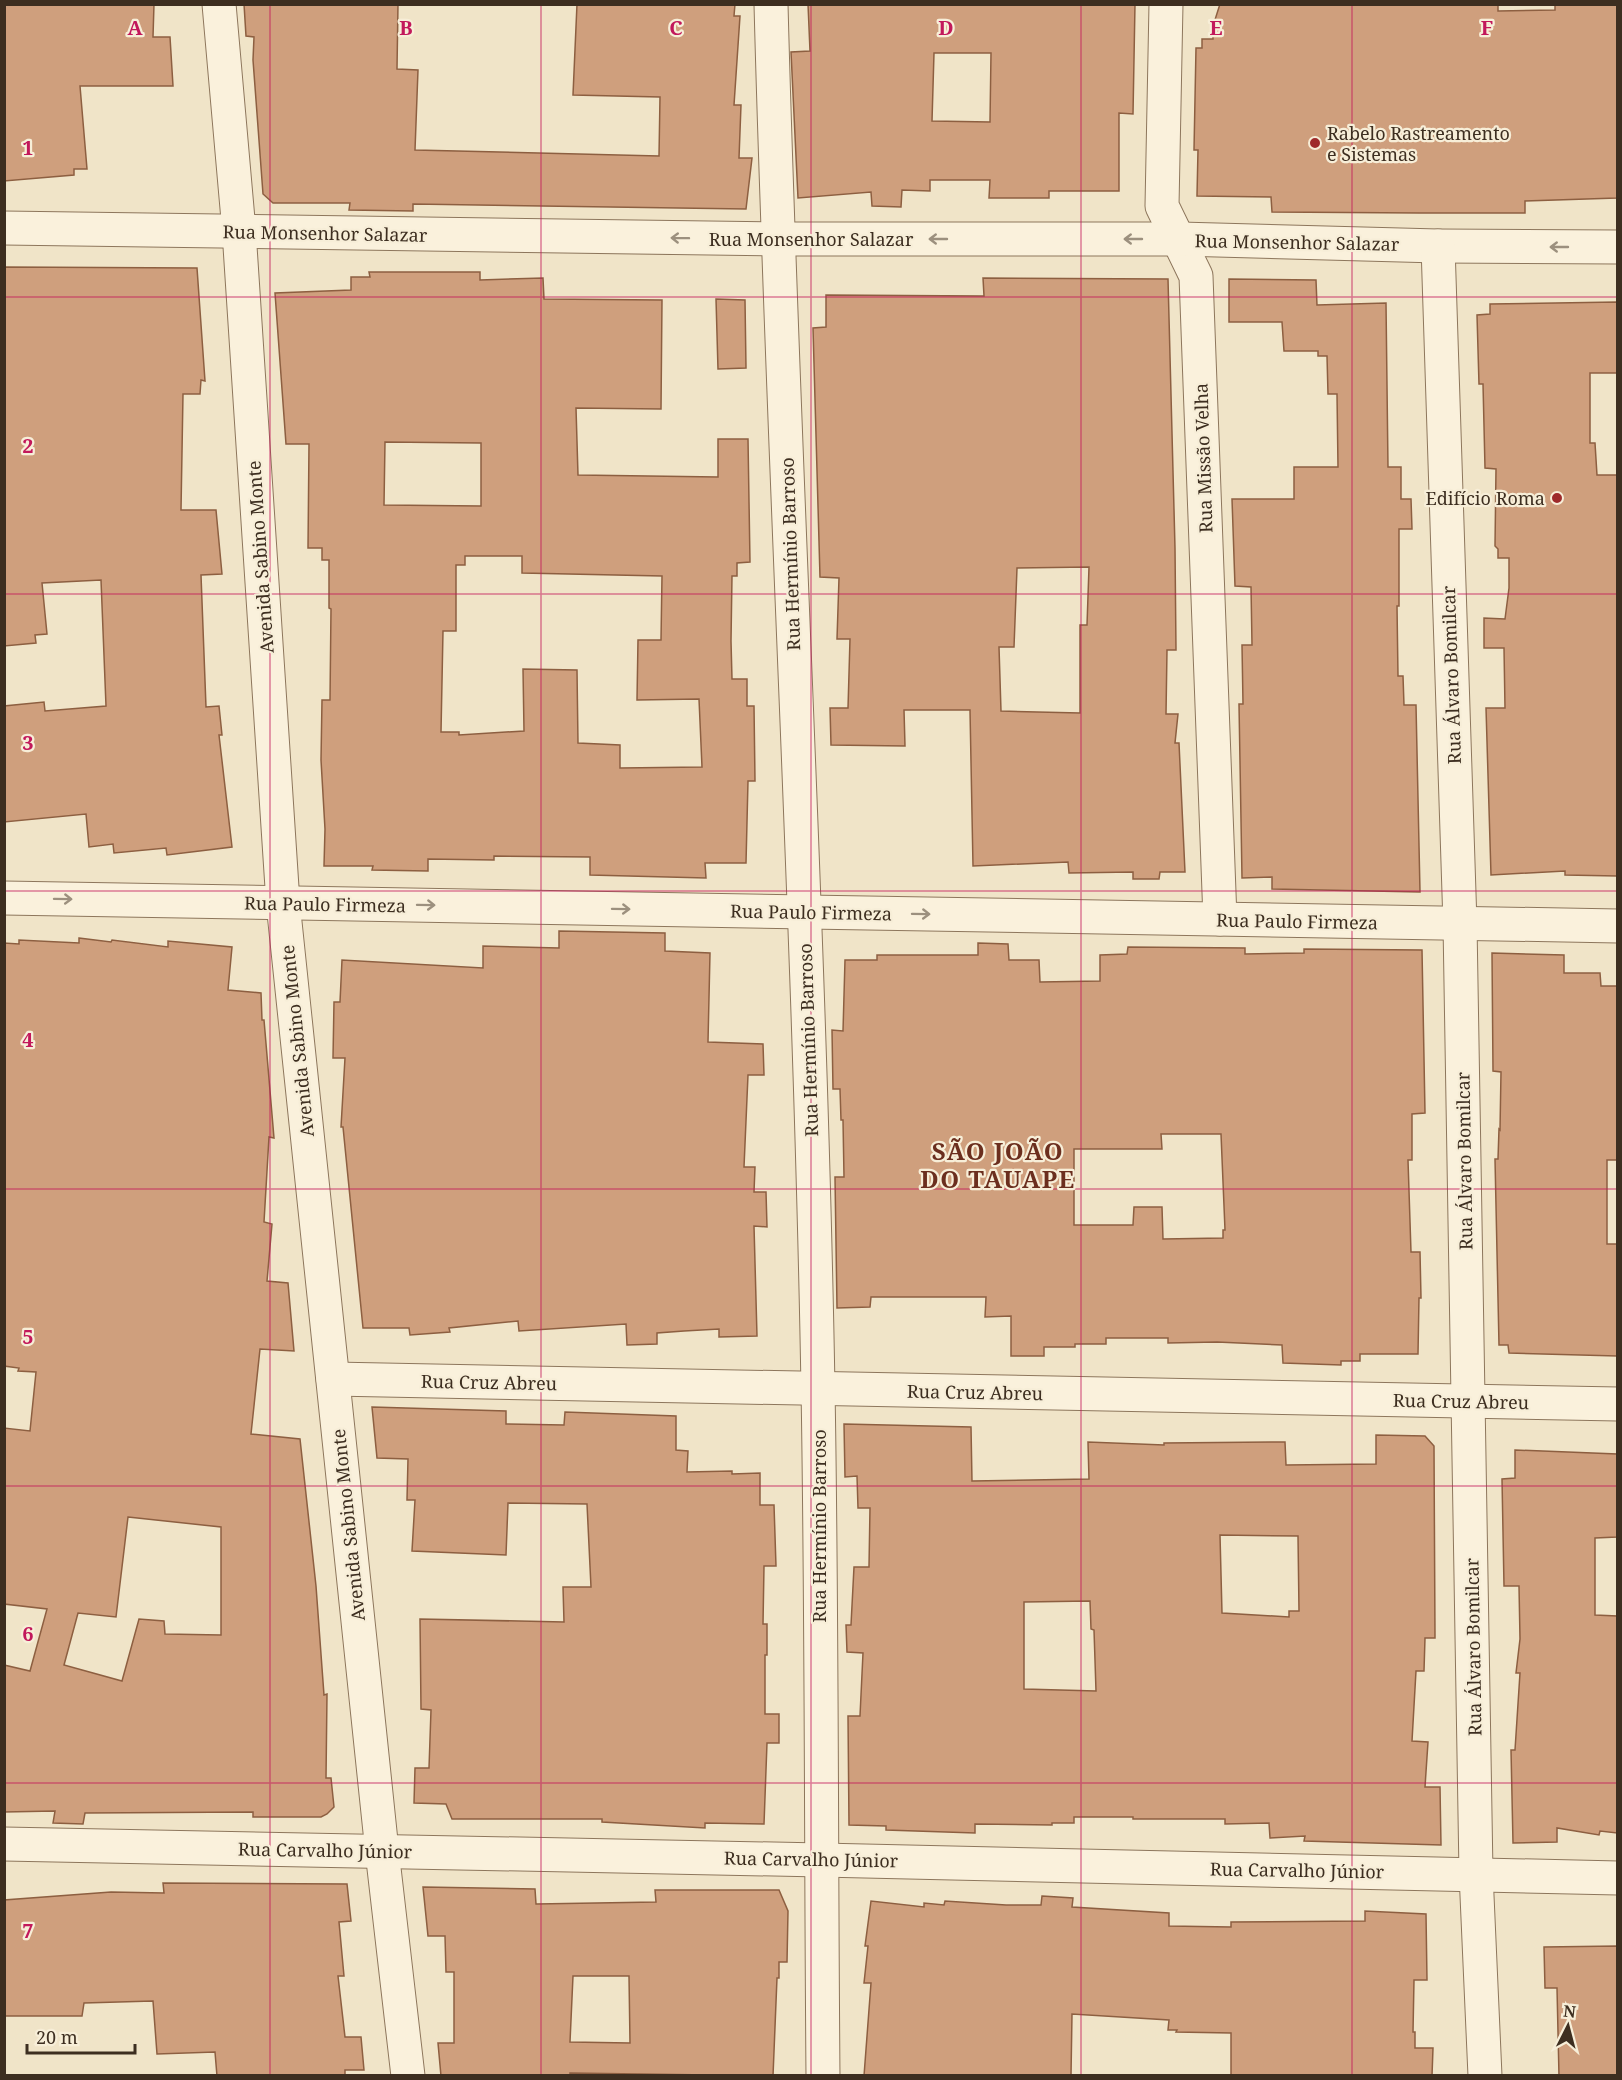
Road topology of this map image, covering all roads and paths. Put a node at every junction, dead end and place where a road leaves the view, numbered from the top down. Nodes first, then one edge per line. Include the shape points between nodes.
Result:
1 (219, 4) edge
2 (771, 4) edge
3 (1166, 4) edge
4 (4, 228) edge
5 (239, 231) junction
6 (1180, 239) junction
7 (777, 240) junction
8 (1438, 246) junction
9 (1617, 247) edge
10 (4, 898) edge
11 (283, 903) junction
12 (805, 912) junction
13 (1220, 919) junction
14 (1460, 924) junction
15 (1617, 926) edge
16 (333, 1379) junction
17 (818, 1389) junction
18 (1469, 1402) junction
19 (1617, 1404) edge
20 (4, 1844) edge
21 (382, 1851) junction
22 (821, 1860) junction
23 (1476, 1873) junction
24 (1617, 1878) edge
25 (408, 2076) edge
26 (823, 2076) edge
27 (1485, 2076) edge

1 - 5 street, Avenida Sabino Monte
2 - 7 street, Rua Hermínio Barroso
3 - 6 street, Rua Missão Velha via 1162,206
4 - 5 street, Rua Monsenhor Salazar
7 -> 5 street, Rua Monsenhor Salazar
5 - 11 street, Avenida Sabino Monte
6 -> 7 street, Rua Monsenhor Salazar
6 - 8 street, Rua Monsenhor Salazar
6 - 13 street, Rua Missão Velha via 1196,276
7 - 12 street, Rua Hermínio Barroso
9 -> 8 street, Rua Monsenhor Salazar
8 - 14 street, Rua Álvaro Bomilcar
10 -> 11 street, Rua Paulo Firmeza
11 -> 12 street, Rua Paulo Firmeza
11 - 16 street, Avenida Sabino Monte
12 -> 13 street, Rua Paulo Firmeza
12 - 17 street, Rua Hermínio Barroso
13 - 14 street, Rua Paulo Firmeza
14 - 15 street, Rua Paulo Firmeza
14 - 18 street, Rua Álvaro Bomilcar
16 - 17 street, Rua Cruz Abreu
16 - 21 street, Avenida Sabino Monte
17 - 18 street, Rua Cruz Abreu
17 - 22 street, Rua Hermínio Barroso
18 - 19 street, Rua Cruz Abreu
18 - 23 street, Rua Álvaro Bomilcar
20 - 21 street, Rua Carvalho Júnior
21 - 22 street, Rua Carvalho Júnior
21 - 25 street, Avenida Sabino Monte
22 - 23 street, Rua Carvalho Júnior
22 - 26 street, Rua Hermínio Barroso
23 - 24 street, Rua Carvalho Júnior
23 - 27 street, Rua Álvaro Bomilcar

